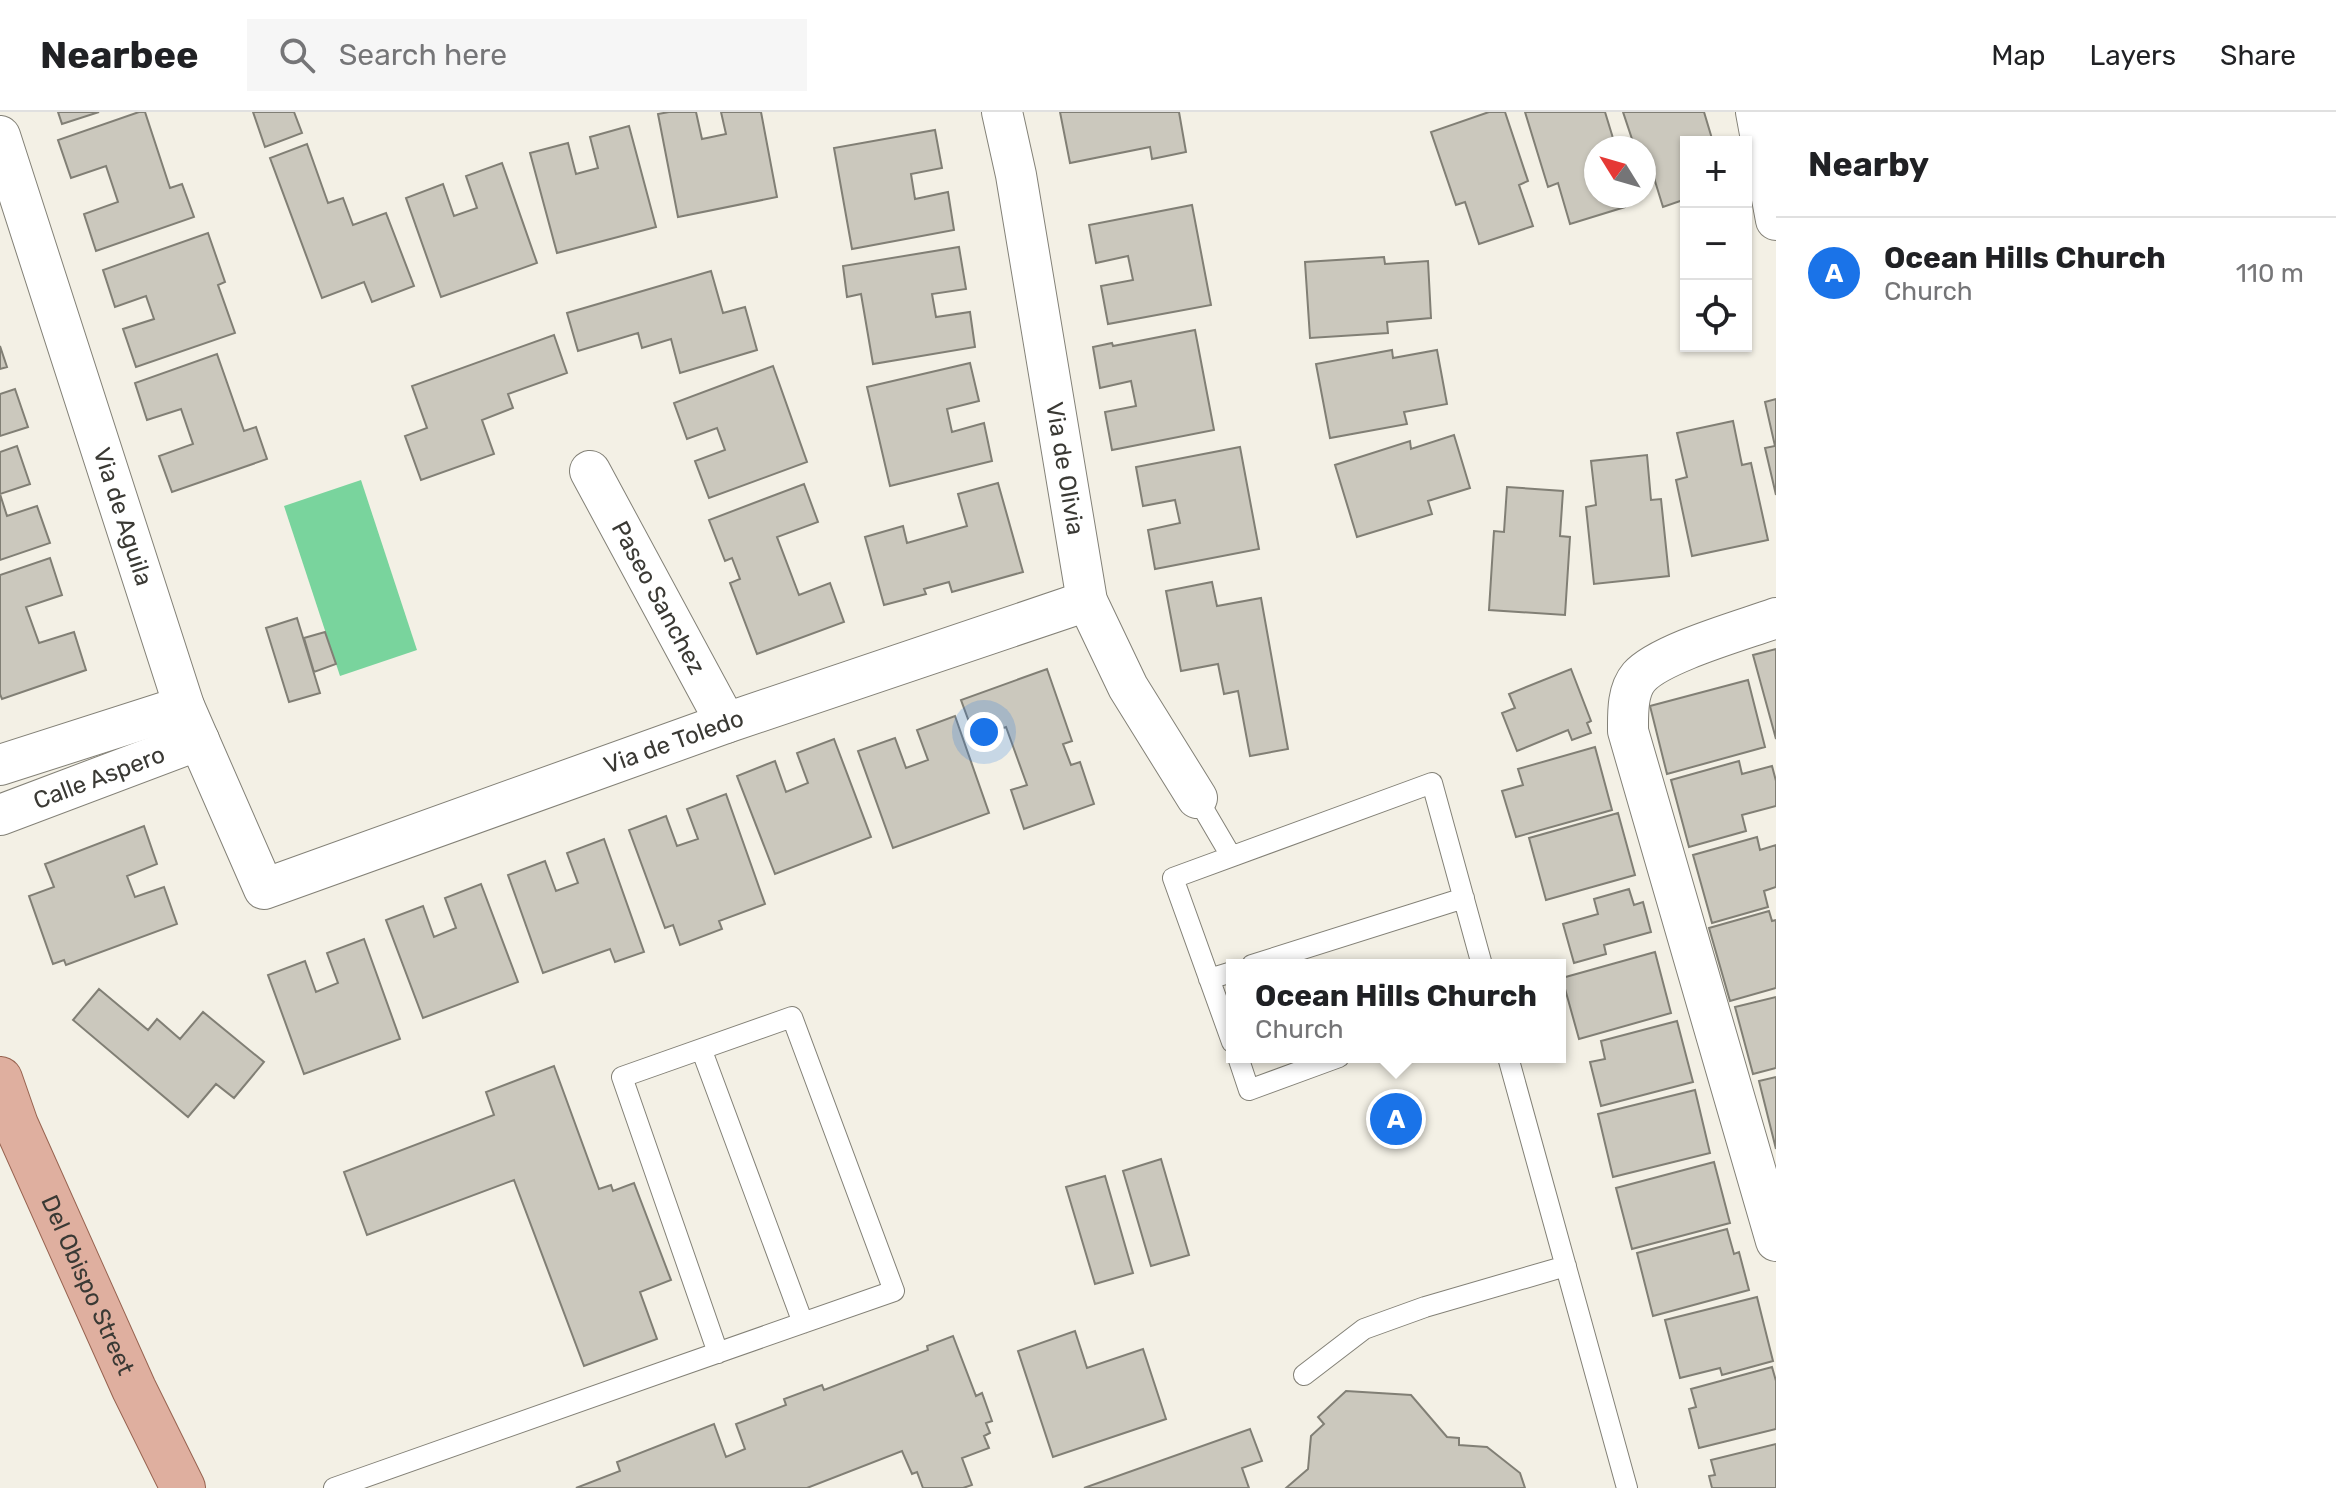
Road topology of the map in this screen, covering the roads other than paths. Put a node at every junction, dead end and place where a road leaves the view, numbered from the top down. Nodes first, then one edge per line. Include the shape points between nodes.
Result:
1 (1002, 112) edge
2 (1756, 112) edge
3 (0, 136) edge
4 (1776, 220) edge
5 (590, 471) dead end
6 (1087, 601) junction
7 (1776, 618) edge
8 (192, 723) junction
9 (726, 723) junction
10 (0, 765) edge
11 (1197, 798) joint
12 (0, 815) edge
13 (1231, 856) junction
14 (264, 889) joint
15 (1464, 898) junction
16 (1271, 959) edge
17 (1480, 959) edge
18 (1226, 974) edge
19 (1209, 979) junction
20 (1226, 1026) edge
21 (702, 1051) junction
22 (1240, 1063) edge
23 (1323, 1063) edge
24 (1510, 1063) edge
25 (0, 1079) edge
26 (1776, 1241) edge
27 (1566, 1266) junction
28 (803, 1323) junction
29 (718, 1353) junction
30 (1304, 1375) dead end
31 (183, 1488) edge
32 (334, 1488) edge
33 (1627, 1488) edge

1 - 6 street, Via de Olivia
2 - 4 street
3 - 8 street, Via de Aguila
5 - 9 street, Paseo Sanchez
6 - 9 street, Via de Toledo
6 - 11 street, Via de Olivia via 1128,687
7 - 26 street via 1662,659 1638,678 1628,704 1628,731
8 - 10 street, Calle Aspero
8 - 12 street, Calle Aspero
8 - 14 street, Via de Aguila
9 - 14 street, Via de Toledo
11 - 13 lane
13 - 15 lane via 1432,783
13 - 19 lane via 1173,878
15 - 16 lane
15 - 17 lane
18 - 19 lane
19 - 20 lane
21 - 28 lane
21 - 28 lane via 792,1017 894,1291
21 - 29 lane via 622,1077
22 - 23 lane via 1249,1090
24 - 27 lane
25 - 31 main road, Del Obispo Street via 134,1389
27 - 30 lane via 1364,1329
27 - 33 lane
28 - 29 lane
29 - 32 lane

